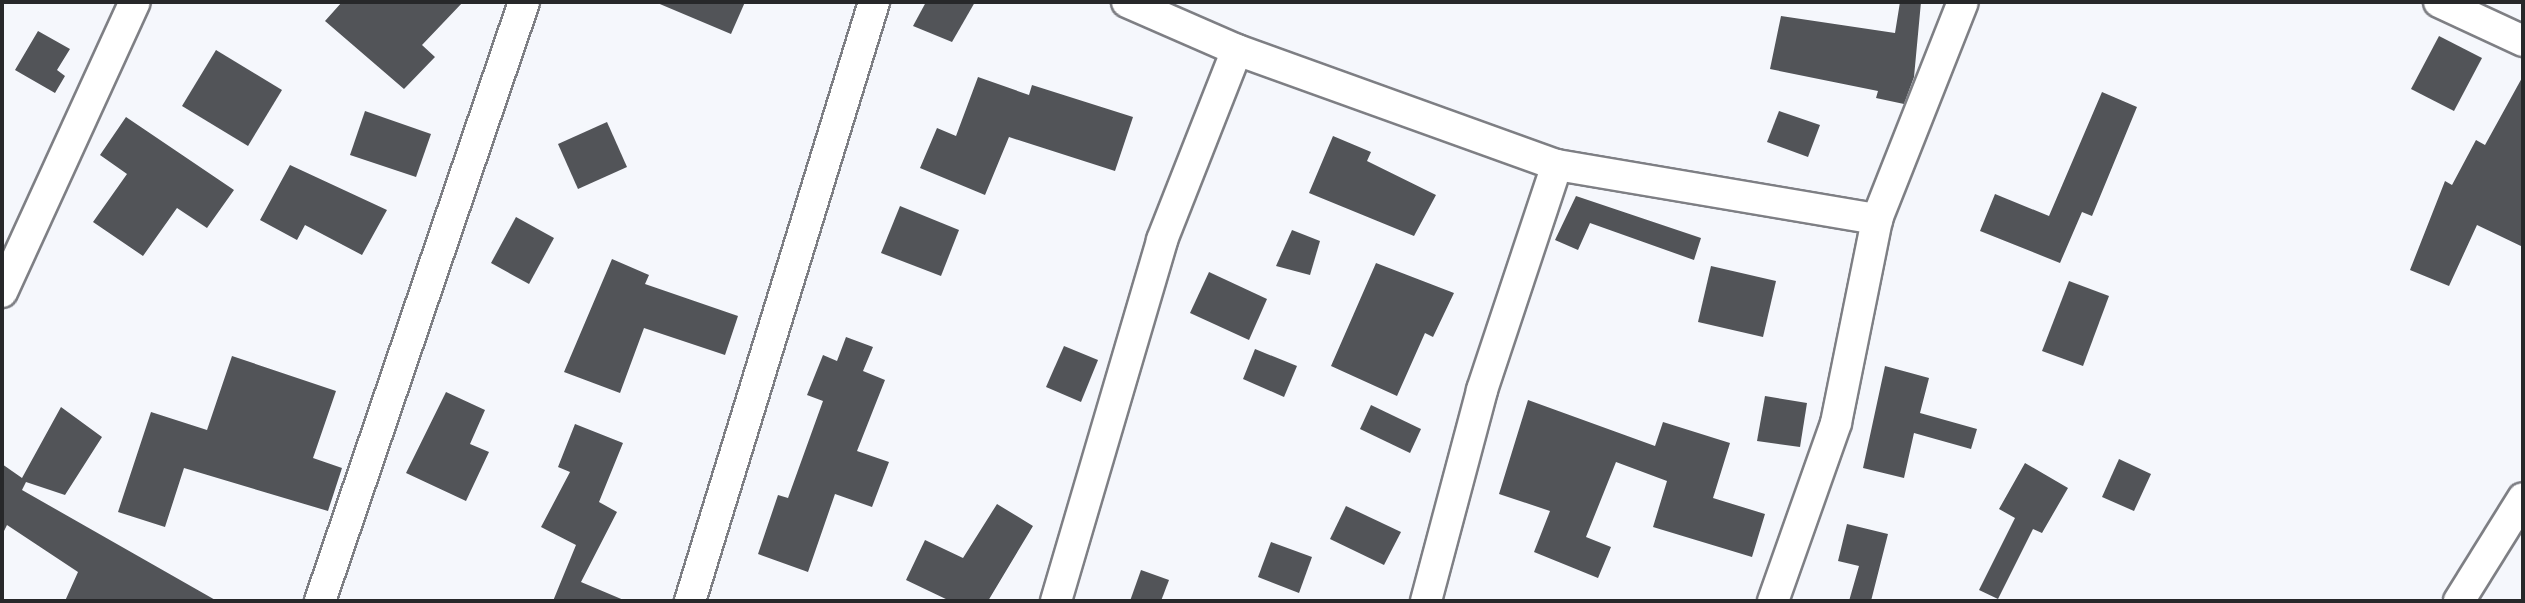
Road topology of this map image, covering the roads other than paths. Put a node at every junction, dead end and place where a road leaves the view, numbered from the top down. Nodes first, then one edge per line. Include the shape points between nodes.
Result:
1 (135, 2) edge
2 (524, 2) edge
3 (874, 2) edge
4 (1126, 2) edge
5 (1963, 2) edge
6 (2439, 2) edge
7 (2523, 41) edge
8 (1237, 50) junction
9 (1557, 164) junction
10 (1877, 219) junction
11 (2, 292) edge
12 (2523, 498) edge
13 (320, 601) edge
14 (690, 601) edge
15 (1056, 601) edge
16 (1426, 601) edge
17 (1773, 601) edge
18 (2459, 601) edge

1 - 11 street
2 - 13 street
3 - 14 street
4 - 8 street
5 - 10 street
6 - 7 street
8 - 9 street
8 - 15 street via 1162,240
9 - 10 street
9 - 16 street via 1482,390
10 - 17 street via 1836,423
12 - 18 street

